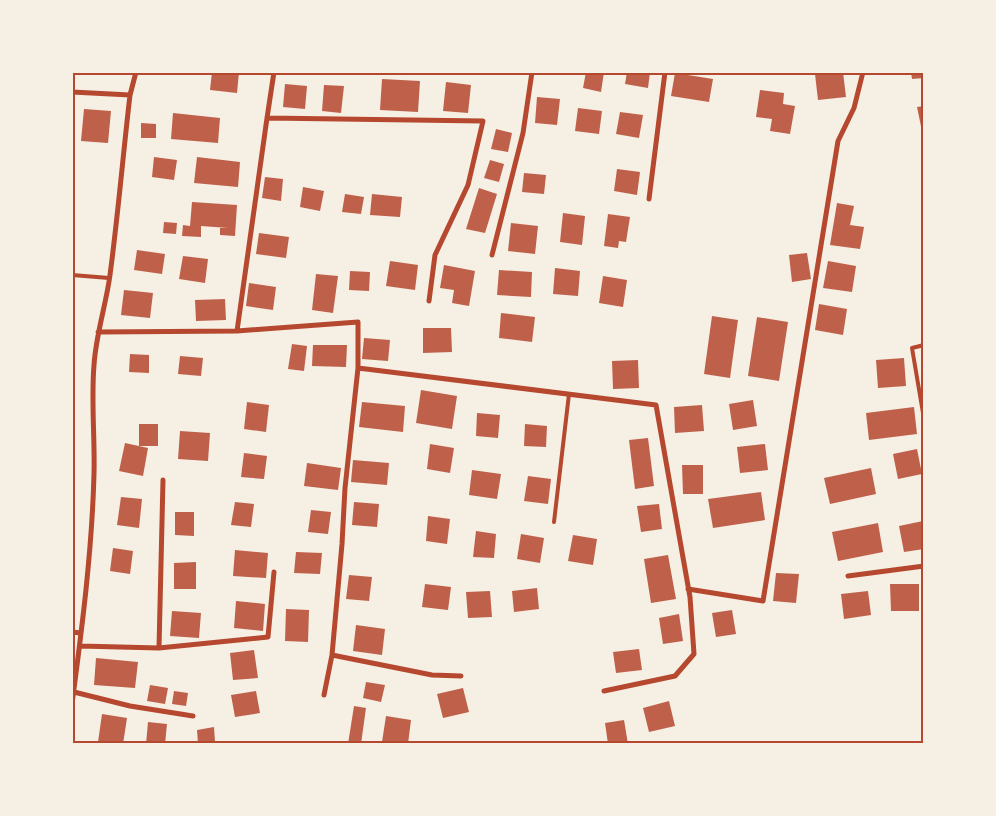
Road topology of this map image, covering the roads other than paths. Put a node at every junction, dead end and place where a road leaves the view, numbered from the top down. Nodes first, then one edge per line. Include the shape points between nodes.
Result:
1 (136, 72) edge
2 (274, 72) edge
3 (532, 72) edge
4 (665, 72) edge
5 (863, 72) edge
6 (72, 92) edge
7 (130, 95) junction
8 (267, 118) junction
9 (649, 199) dead end
10 (492, 255) dead end
11 (72, 275) edge
12 (109, 278) junction
13 (429, 301) dead end
14 (237, 331) junction
15 (98, 332) junction
16 (924, 345) edge
17 (358, 368) junction
18 (569, 394) junction
19 (924, 419) edge
20 (163, 480) dead end
21 (554, 522) dead end
22 (924, 566) edge
23 (274, 572) dead end
24 (848, 576) dead end
25 (688, 589) junction
26 (72, 632) edge
27 (81, 633) junction
28 (80, 646) junction
29 (159, 648) junction
30 (332, 655) junction
31 (74, 672) edge
32 (461, 676) dead end
33 (604, 691) dead end
34 (74, 692) junction
35 (324, 694) dead end
36 (72, 704) edge
37 (194, 716) dead end

1 - 7 street
2 - 8 street
3 - 10 street via 523,133
4 - 9 street
5 - 25 street via 854,108 838,141 763,601
6 - 7 street
7 - 12 street
8 - 13 street via 483,121 468,185 435,255
8 - 14 street
11 - 12 lane
12 - 15 street
14 - 15 street
14 - 17 street via 358,322
15 - 27 street via 92,394 94,474 90,545
16 - 19 lane via 912,348
17 - 18 street
17 - 30 street
18 - 21 lane
18 - 25 street via 656,405
20 - 29 street
22 - 24 street
23 - 29 street via 268,637
25 - 33 street via 694,654 675,676
26 - 27 street
27 - 28 street
28 - 29 street
28 - 31 street
30 - 32 street via 432,675
30 - 35 street
31 - 34 street
34 - 36 street
34 - 37 street via 130,706

